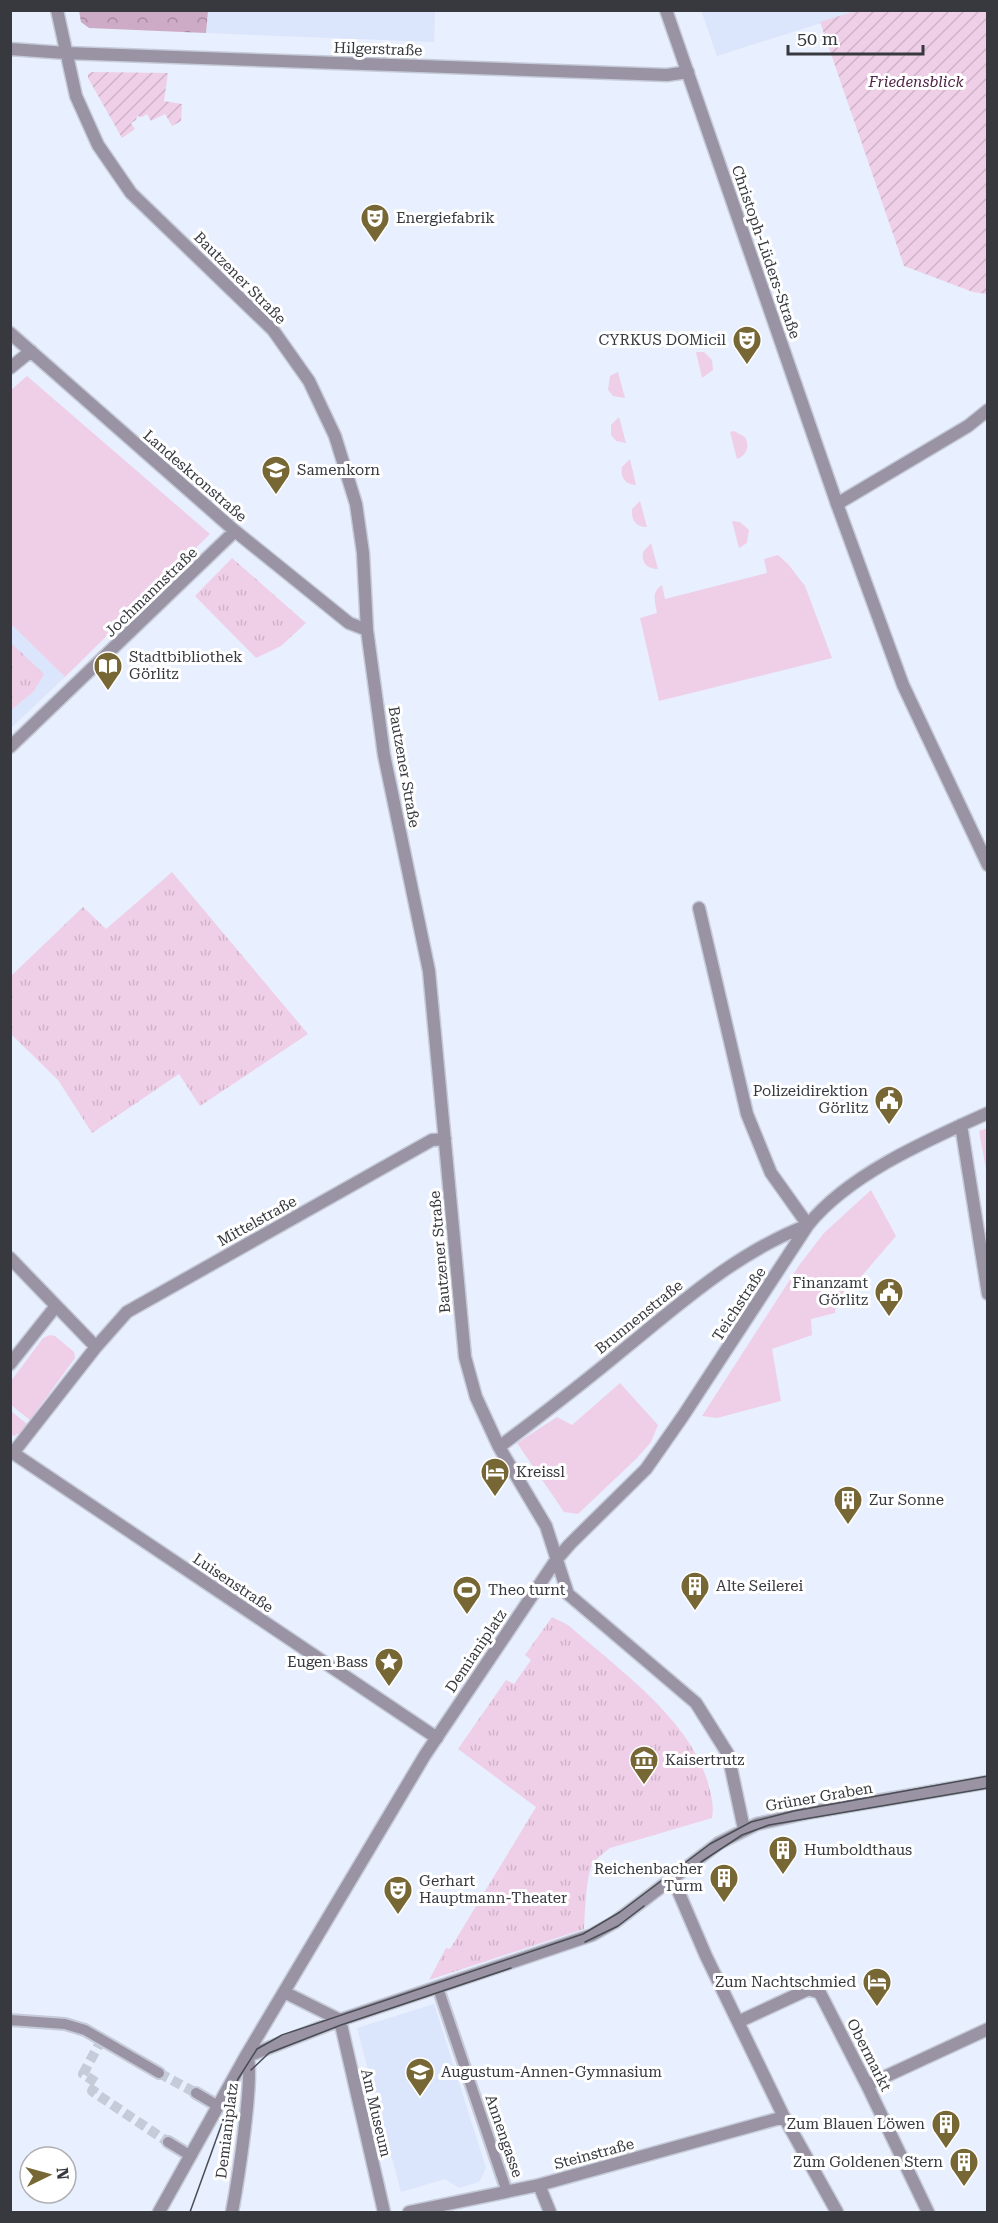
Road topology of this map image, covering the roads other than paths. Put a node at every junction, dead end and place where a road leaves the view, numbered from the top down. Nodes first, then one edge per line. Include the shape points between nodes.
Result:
1 (57, 10) edge
2 (666, 10) edge
3 (10, 49) edge
4 (66, 53) junction
5 (687, 72) junction
6 (10, 333) edge
7 (31, 351) junction
8 (10, 368) edge
9 (987, 410) edge
10 (837, 504) junction
11 (235, 531) junction
12 (367, 630) junction
13 (10, 747) edge
14 (987, 866) edge
15 (699, 908) dead end
16 (987, 1113) edge
17 (961, 1125) junction
18 (445, 1139) junction
19 (808, 1225) junction
20 (10, 1258) edge
21 (985, 1258) edge
22 (987, 1294) edge
23 (56, 1306) junction
24 (96, 1347) junction
25 (10, 1364) edge
26 (499, 1447) junction
27 (12, 1452) edge
28 (556, 1560) junction
29 (437, 1738) junction
30 (987, 1782) edge
31 (744, 1829) junction
32 (673, 1879) junction
33 (438, 1988) junction
34 (284, 1992) junction
35 (10, 2019) edge
36 (339, 2020) junction
37 (738, 2022) junction
38 (987, 2029) edge
39 (247, 2054) junction
40 (159, 2073) tunnel mouth
41 (867, 2085) junction
42 (196, 2093) tunnel mouth
43 (218, 2106) junction
44 (784, 2117) junction
45 (168, 2142) tunnel mouth
46 (191, 2156) junction
47 (539, 2185) junction
48 (507, 2192) junction
49 (159, 2212) edge
50 (232, 2212) edge
51 (384, 2212) edge
52 (409, 2212) edge
53 (550, 2212) edge
54 (837, 2212) edge
55 (928, 2212) edge

1 - 4 street, Bautzener Straße
2 - 5 street, Christoph-Lüders-Straße
3 - 4 street, Hilgerstraße
4 - 5 street, Hilgerstraße via 661,75
4 - 12 street, Bautzener Straße via 76,96 98,145 131,194 273,330 309,381 335,436 356,504
5 - 10 street, Christoph-Lüders-Straße
6 - 7 street, Landeskronstraße
7 - 8 street
7 - 11 street, Landeskronstraße
9 - 10 street via 968,426
10 - 14 street, Christoph-Lüders-Straße via 903,685
11 - 12 street, Landeskronstraße via 349,623
11 - 13 street, Jochmannstraße
12 - 18 street, Bautzener Straße via 384,755 429,971
15 - 19 street via 747,1114 771,1173
16 - 17 street, Teichstraße
17 - 19 street, Teichstraße via 881,1166 821,1210
17 - 21 street
18 - 24 street, Mittelstraße via 432,1140 127,1311
18 - 26 street, Bautzener Straße via 465,1357 476,1397
19 - 26 street, Brunnenstraße via 783,1235 707,1280
19 - 28 street, Teichstraße via 646,1469
20 - 23 street
21 - 22 street
23 - 24 street
23 - 25 street
24 - 27 street, Mittelstraße
26 - 28 street, Bautzener Straße via 546,1526
27 - 29 street, Luisenstraße
28 - 29 street, Demianiplatz
28 - 31 street via 568,1594 696,1703 728,1754
29 - 34 street, Demianiplatz
30 - 31 street, Grüner Graben via 770,1820
31 - 32 street, Grüner Graben
32 - 33 street, Grüner Graben via 592,1935
32 - 37 street
33 - 36 street
33 - 48 street, Annengasse
34 - 36 street
34 - 39 street, Demianiplatz
35 - 40 street via 65,2024 85,2030
36 - 39 street
36 - 51 street, Am Museum
37 - 41 street, Obermarkt via 814,1989 822,1996
37 - 44 street
38 - 41 street
39 - 43 street, Demianiplatz
39 - 50 street, Demianiplatz via 249,2087
41 - 55 street, Obermarkt
42 - 43 street
43 - 46 street, Demianiplatz
44 - 47 street, Steinstraße
44 - 54 street
45 - 46 street
46 - 49 street, Demianiplatz
47 - 48 street, Steinstraße
47 - 53 street
48 - 52 street, Steinstraße

